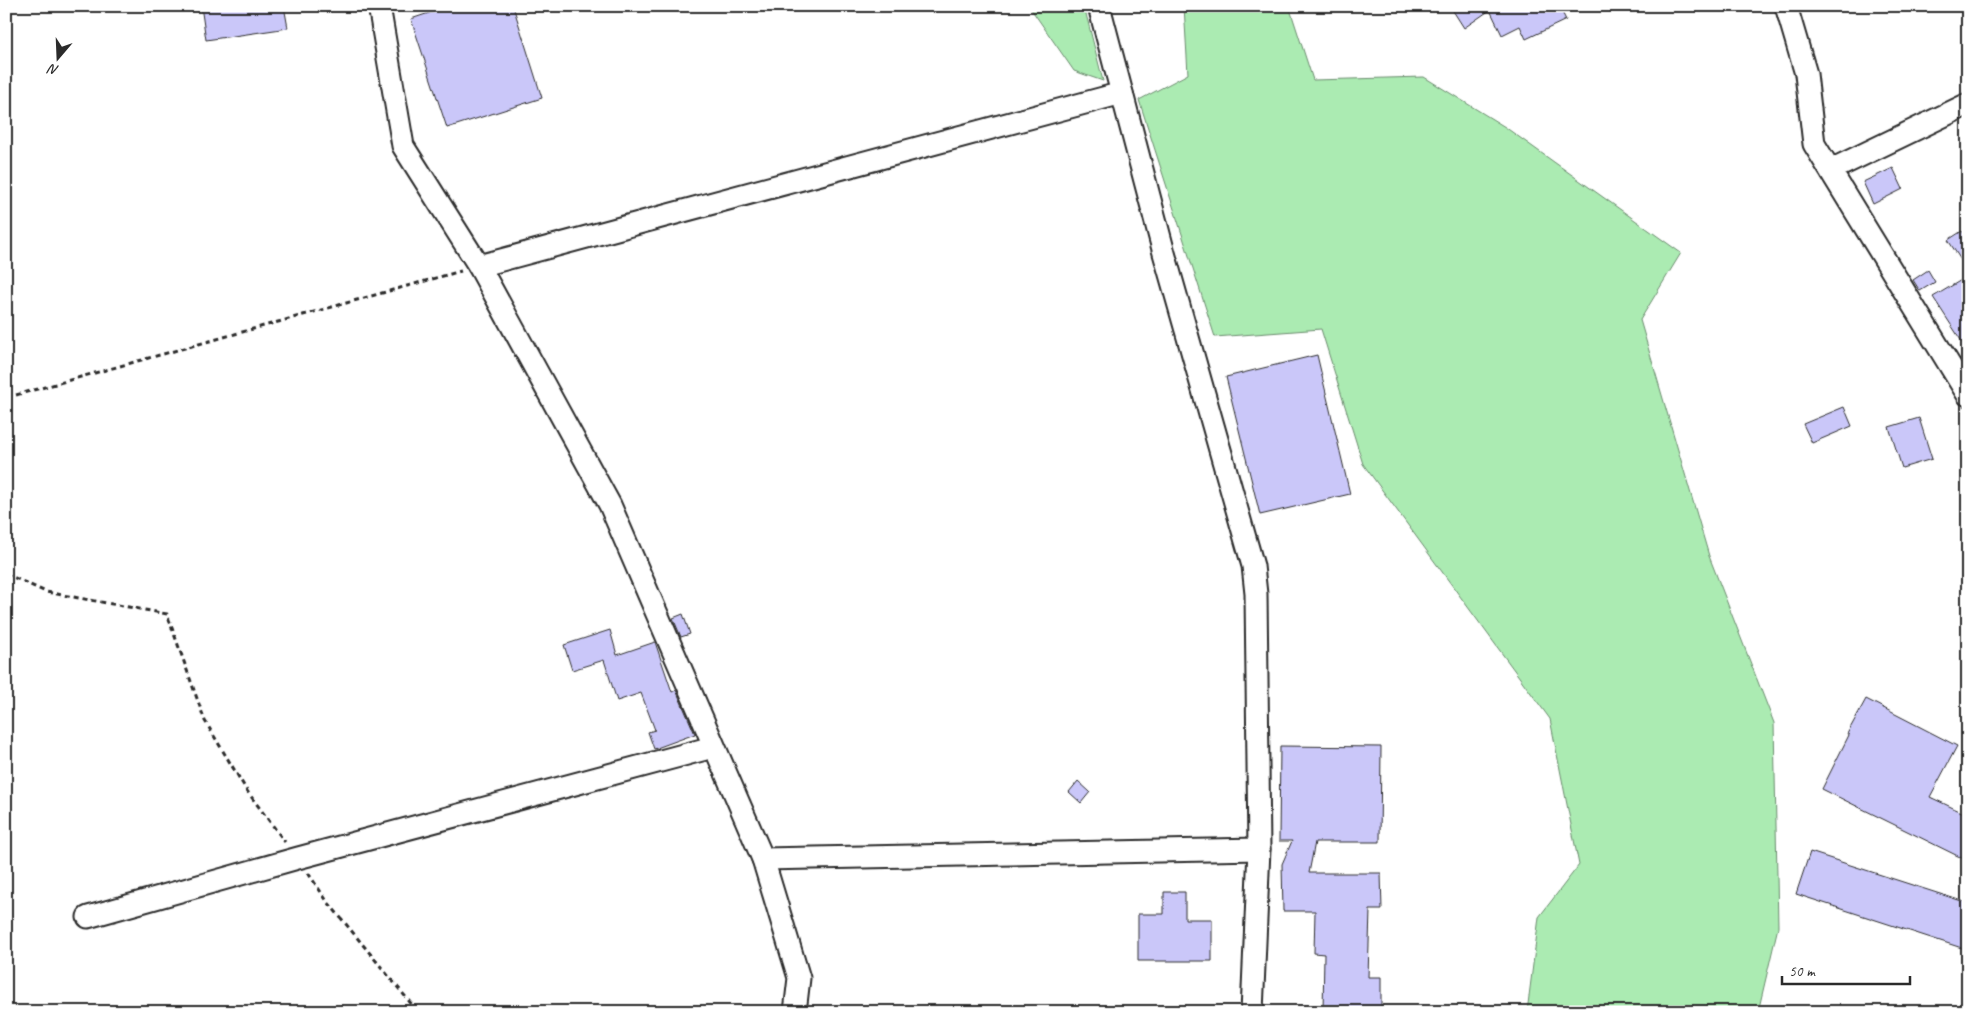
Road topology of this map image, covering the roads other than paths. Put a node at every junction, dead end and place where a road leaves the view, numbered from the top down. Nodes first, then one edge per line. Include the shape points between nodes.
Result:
1 (379, 6) edge
2 (1099, 6) edge
3 (1786, 6) edge
4 (1122, 93) junction
5 (1968, 104) edge
6 (1830, 170) junction
7 (479, 266) junction
8 (1968, 395) edge
9 (713, 747) junction
10 (1259, 848) junction
11 (763, 860) junction
12 (88, 917) dead end
13 (795, 1012) edge
14 (1252, 1012) edge

1 - 7 street via 403,146
2 - 4 street
3 - 6 street via 1806,74 1814,144
4 - 7 street
4 - 10 street via 1253,566
5 - 6 street
6 - 8 street
7 - 9 street via 610,505
9 - 11 street
9 - 12 street
10 - 11 street
10 - 14 street
11 - 13 street via 798,978

